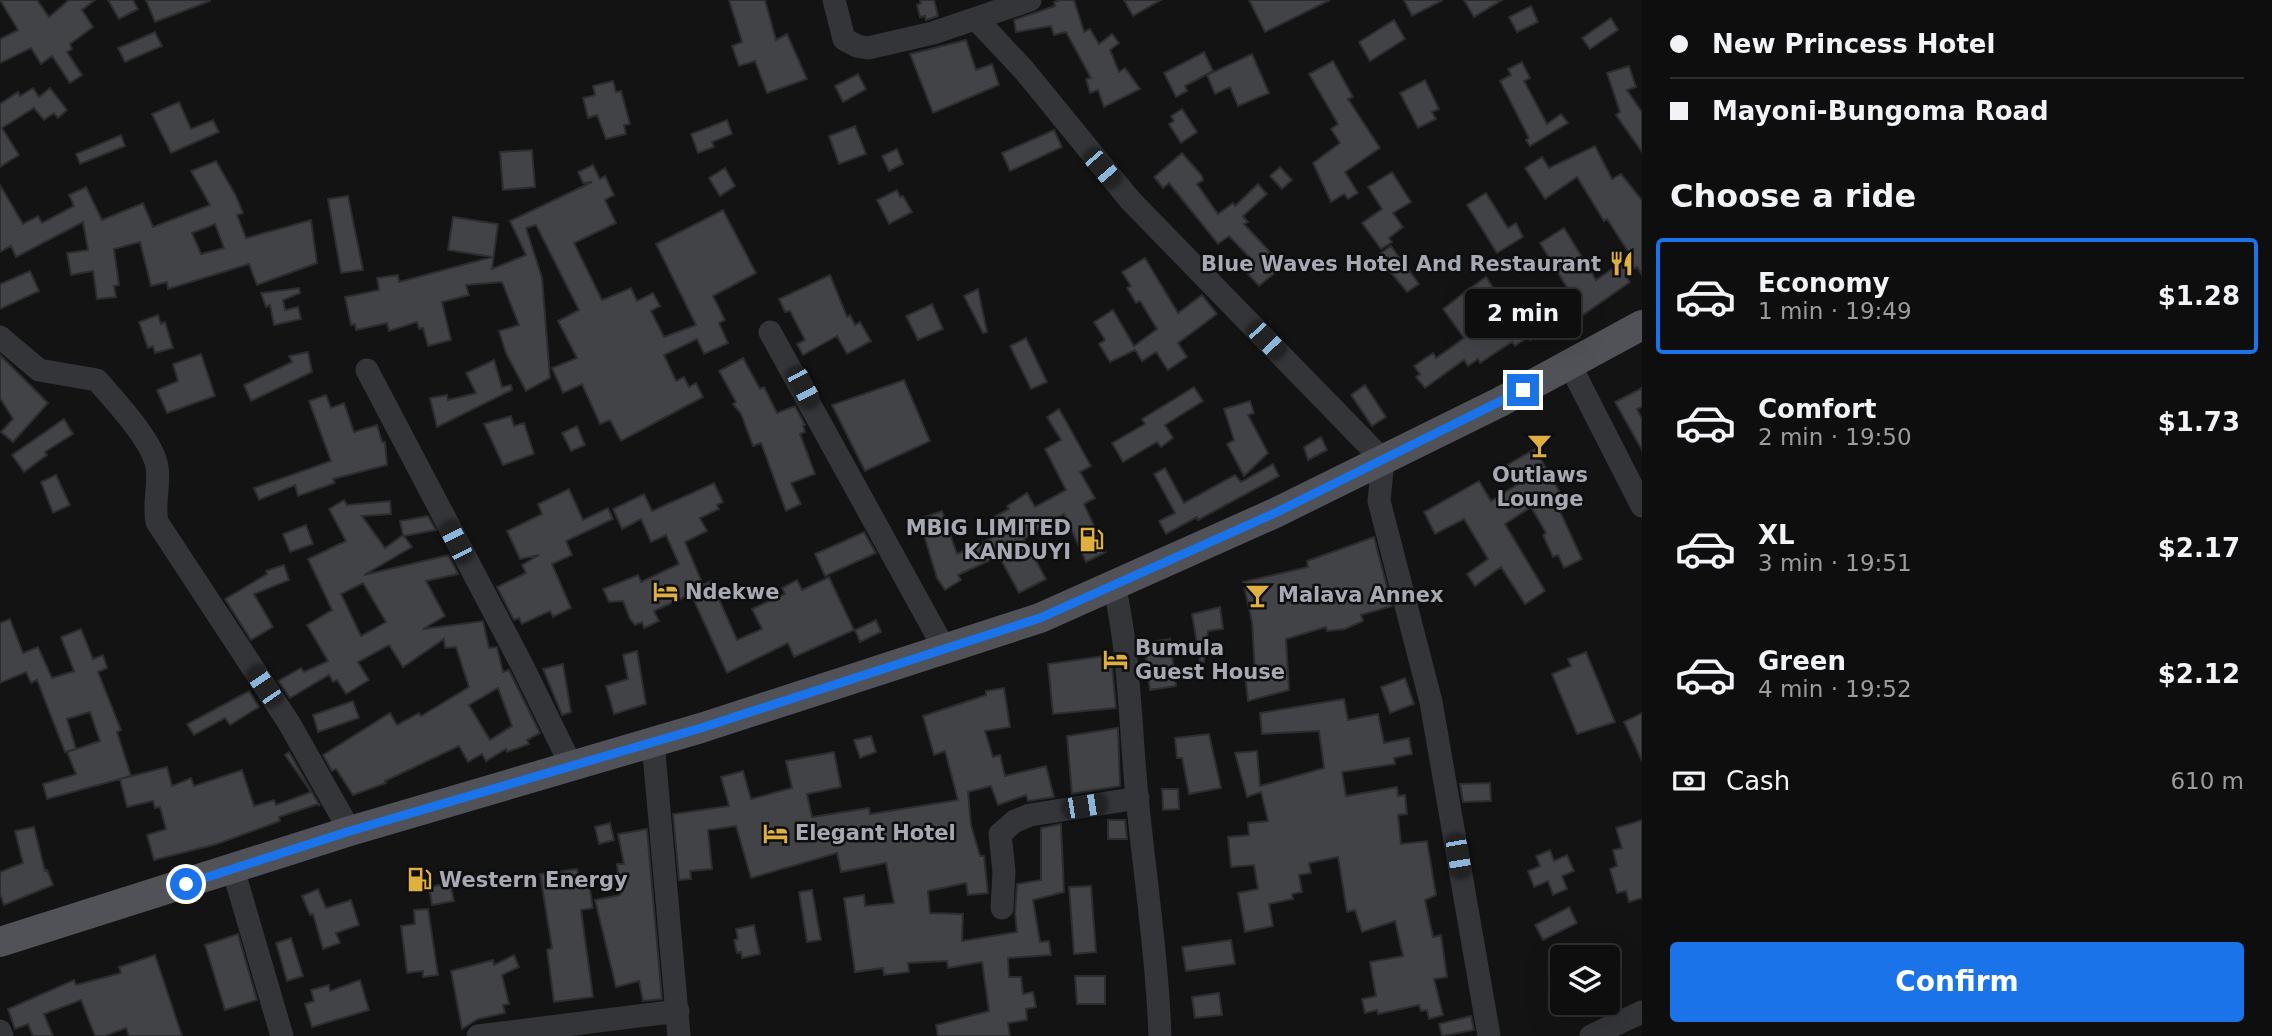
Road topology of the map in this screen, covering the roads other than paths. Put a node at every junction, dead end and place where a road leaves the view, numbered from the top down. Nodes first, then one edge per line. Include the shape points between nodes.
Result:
1 (834, 0) edge
2 (1030, 0) edge
3 (977, 20) junction
4 (1642, 325) edge
5 (770, 332) dead end
6 (0, 337) edge
7 (1570, 365) junction
8 (367, 370) dead end
9 (1383, 460) junction
10 (1642, 506) edge
11 (1114, 585) junction
12 (944, 648) junction
13 (653, 742) junction
14 (570, 765) junction
15 (1138, 798) junction
16 (350, 831) junction
17 (233, 869) junction
18 (1002, 908) dead end
19 (0, 942) edge
20 (678, 1011) junction
21 (1642, 1012) edge
22 (282, 1036) edge
23 (478, 1036) edge
24 (679, 1036) edge
25 (1160, 1036) edge
26 (1489, 1036) edge
27 (1591, 1036) edge

1 - 3 street via 844,39 868,48
2 - 3 street
3 - 9 street via 1130,200
4 - 7 main road
5 - 12 street
6 - 16 street via 39,370 97,380 150,450 158,478 157,522 289,723
7 - 9 main road
7 - 10 street
8 - 14 street
9 - 11 main road
9 - 26 street via 1380,501 1431,702
11 - 12 main road via 1040,618
11 - 15 street via 1125,643
12 - 13 main road
13 - 14 main road
13 - 20 street
14 - 16 main road
15 - 18 street via 1016,821 1000,834
15 - 25 street via 1158,976
16 - 17 main road
17 - 19 main road
17 - 22 street
20 - 23 street
20 - 24 street
21 - 27 street

